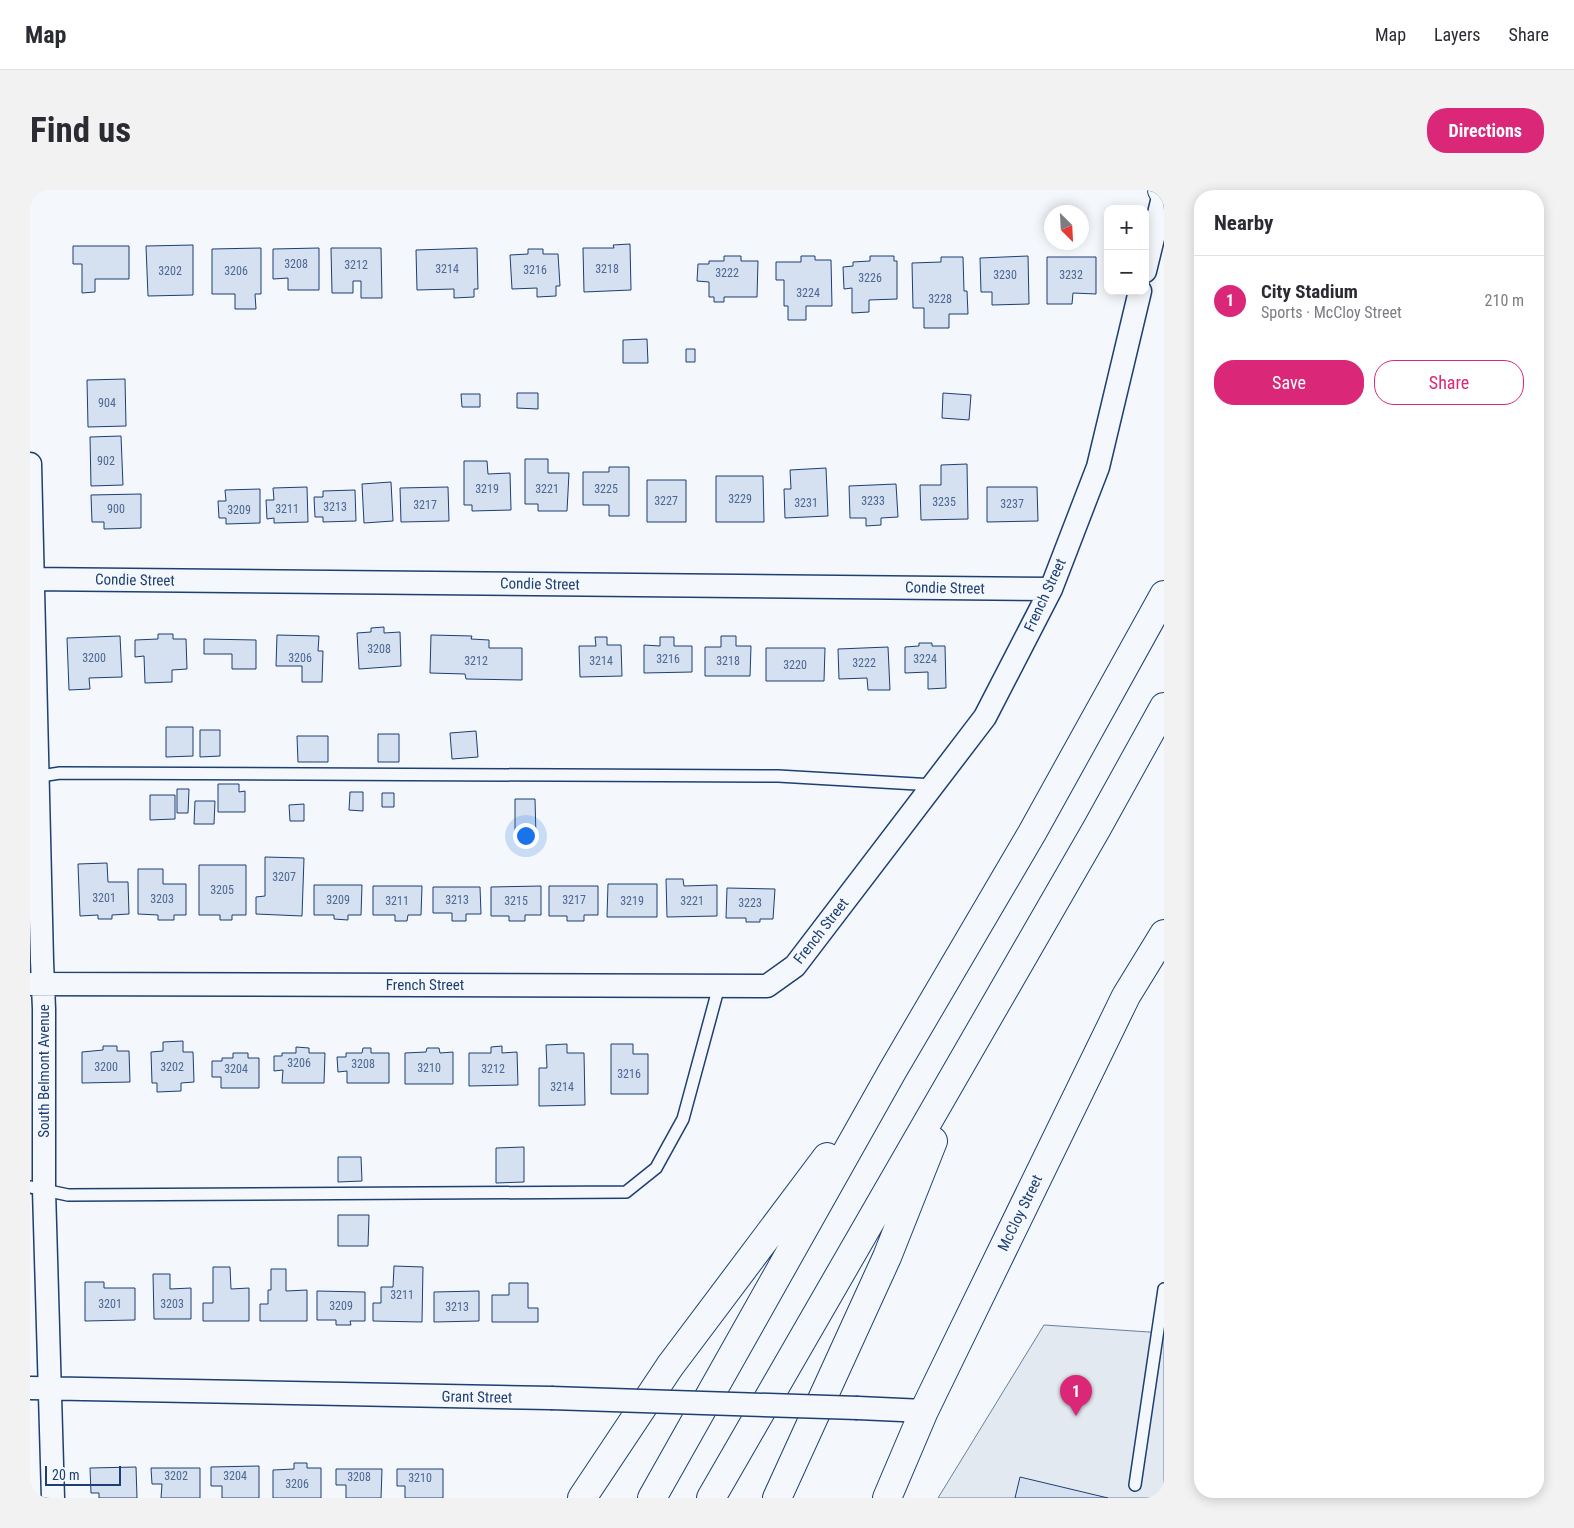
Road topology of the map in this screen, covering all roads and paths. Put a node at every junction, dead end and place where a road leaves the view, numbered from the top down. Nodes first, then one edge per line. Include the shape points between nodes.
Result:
1 (1163, 191) edge
2 (1149, 253) edge
3 (1139, 295) edge
4 (30, 464) edge
5 (32, 579) edge
6 (1051, 589) junction
7 (1164, 595) edge
8 (1164, 707) edge
9 (34, 777) edge
10 (934, 785) junction
11 (1164, 934) edge
12 (36, 984) edge
13 (718, 986) junction
14 (968, 1053) junction
15 (893, 1070) junction
16 (37, 1188) edge
17 (1164, 1289) edge
18 (40, 1388) edge
19 (924, 1411) junction
20 (1136, 1485) dead end
21 (53, 1498) edge
22 (582, 1498) edge
23 (652, 1498) edge
24 (711, 1498) edge
25 (777, 1498) edge
26 (887, 1498) edge

1 - 2 street
3 - 6 street, French Street via 1098,467
4 - 5 street, South Belmont Avenue
5 - 6 street, Condie Street
5 - 9 street, South Belmont Avenue
6 - 10 street, French Street via 985,717
7 - 15 main road via 1032,833
8 - 14 main road
9 - 10 lane via 60,773 768,776
9 - 12 street, South Belmont Avenue
10 - 13 street, French Street via 795,966 766,986
11 - 19 main road, McCloy Street via 1126,996
12 - 13 street, French Street
12 - 16 street, South Belmont Avenue via 44,1009
13 - 16 lane via 683,1119 656,1168 626,1192 68,1195
14 - 24 main road
14 - 25 main road via 887,1257
15 - 22 main road via 670,1366
15 - 23 main road
16 - 18 street, South Belmont Avenue
17 - 20 lane
18 - 19 street, Grant Street, bridge via 551,1398
18 - 21 street, South Belmont Avenue
19 - 26 main road, McCloy Street

